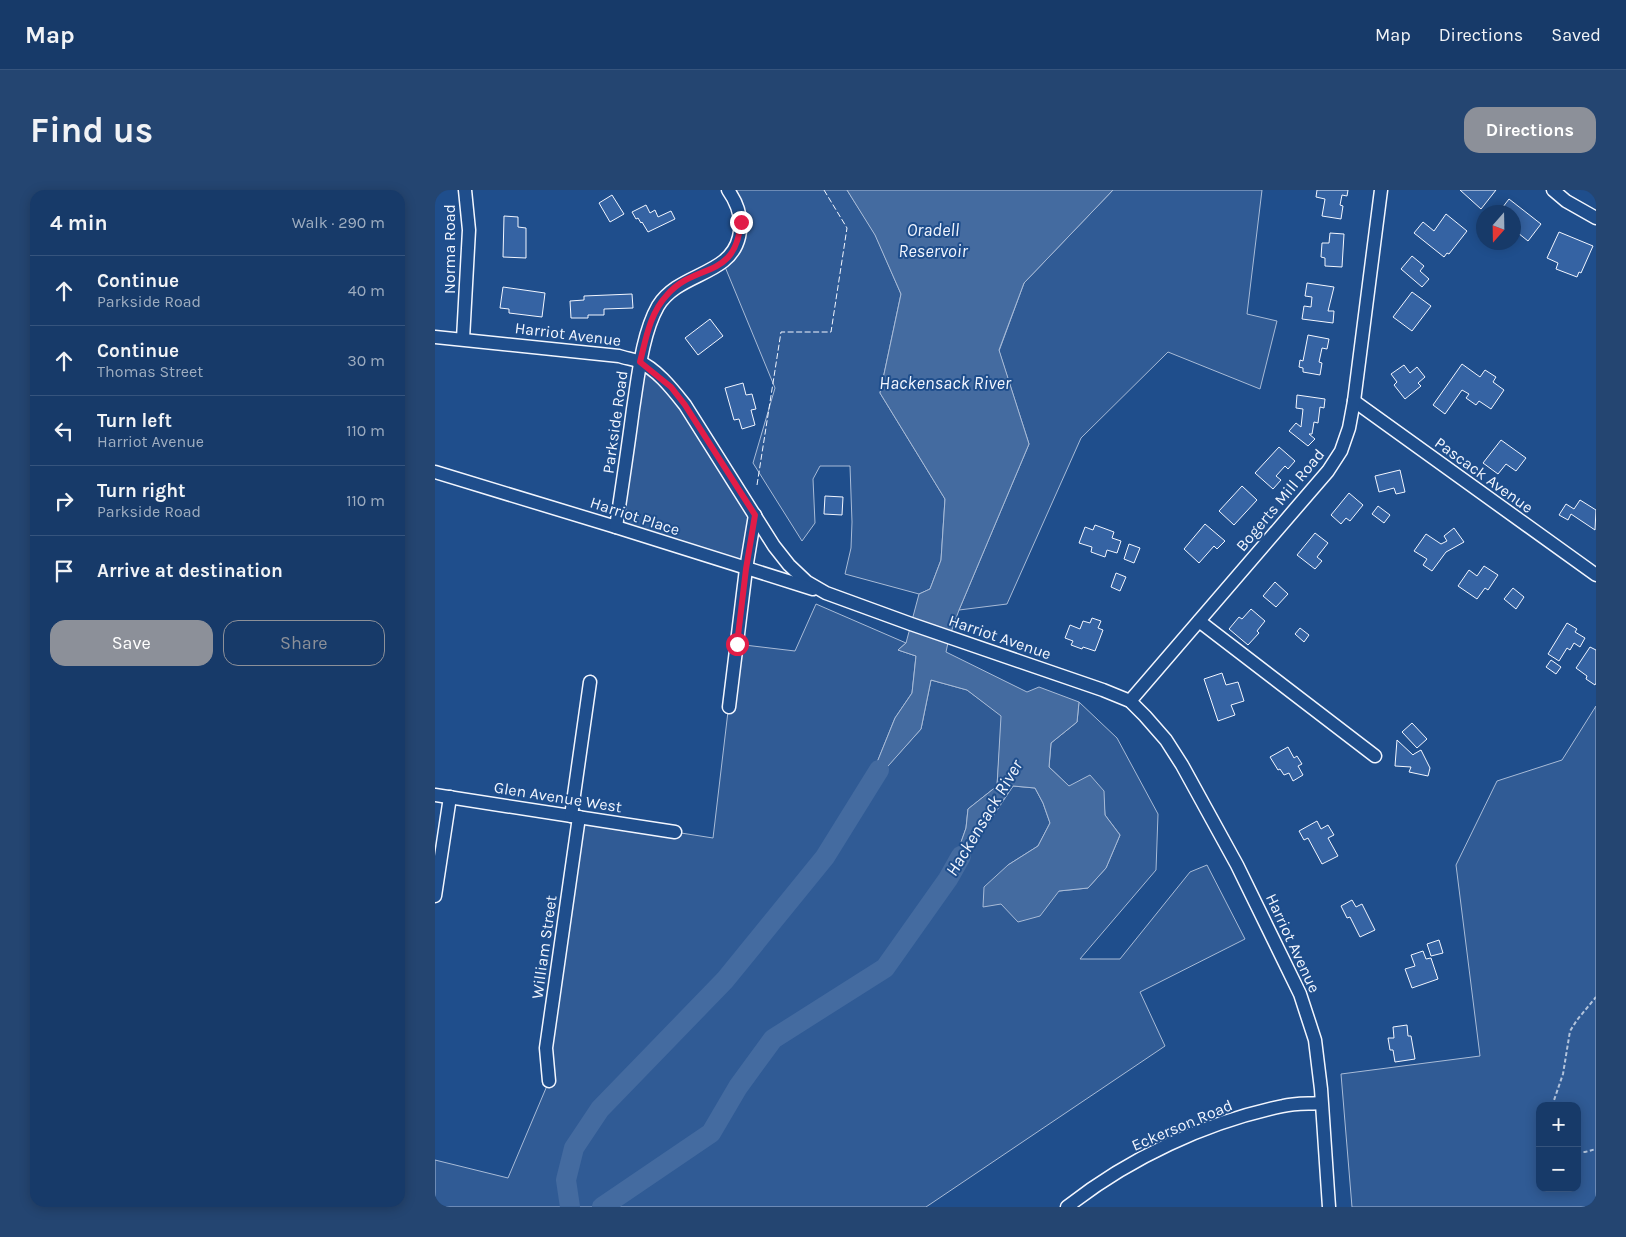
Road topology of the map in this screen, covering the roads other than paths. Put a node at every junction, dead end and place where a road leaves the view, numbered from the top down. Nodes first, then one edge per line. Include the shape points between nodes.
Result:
1 (465, 190) edge
2 (728, 190) edge
3 (1381, 190) edge
4 (1553, 190) edge
5 (1596, 218) edge
6 (435, 337) edge
7 (463, 339) junction
8 (640, 362) junction
9 (1354, 401) junction
10 (435, 472) edge
11 (755, 515) junction
12 (616, 526) junction
13 (746, 569) junction
14 (1596, 575) edge
15 (825, 593) junction
16 (1199, 621) junction
17 (590, 682) dead end
18 (1130, 701) junction
19 (729, 707) dead end
20 (1375, 756) dead end
21 (435, 794) edge
22 (450, 797) junction
23 (575, 816) junction
24 (675, 832) dead end
25 (435, 896) edge
26 (549, 1081) dead end
27 (1321, 1103) junction
28 (1067, 1207) edge
29 (1329, 1207) edge

1 - 7 street, Norma Road via 469,230
2 - 8 street, Parkside Road via 741,222 738,244 723,262 680,284 668,294 651,322
3 - 9 street, Bogerts Mill Road
4 - 5 street
6 - 7 street, Harriot Avenue
7 - 8 street, Harriot Avenue via 619,356
8 - 11 street, Harriot Avenue via 671,387 685,405
8 - 12 street, Parkside Road
9 - 14 street, Pascack Avenue
9 - 16 street, Bogerts Mill Road via 1341,451 1327,471
10 - 12 street, Harriot Place
11 - 13 street
11 - 15 street, Harriot Avenue via 789,566
12 - 13 street, Harriot Place
13 - 15 street, Harriot Place
13 - 19 street
15 - 18 street, Harriot Avenue
16 - 18 street, Bogerts Mill Road
16 - 20 street
17 - 23 street, William Street
18 - 27 street, Harriot Avenue via 1166,740 1182,765 1294,979 1315,1040
21 - 22 street, Glen Avenue West
22 - 23 street, Glen Avenue West
22 - 25 street
23 - 24 street, Glen Avenue West
23 - 26 street, William Street via 546,1048
27 - 28 street, Eckerson Road via 1285,1105 1211,1127 1141,1159
27 - 29 street, Harriot Avenue

